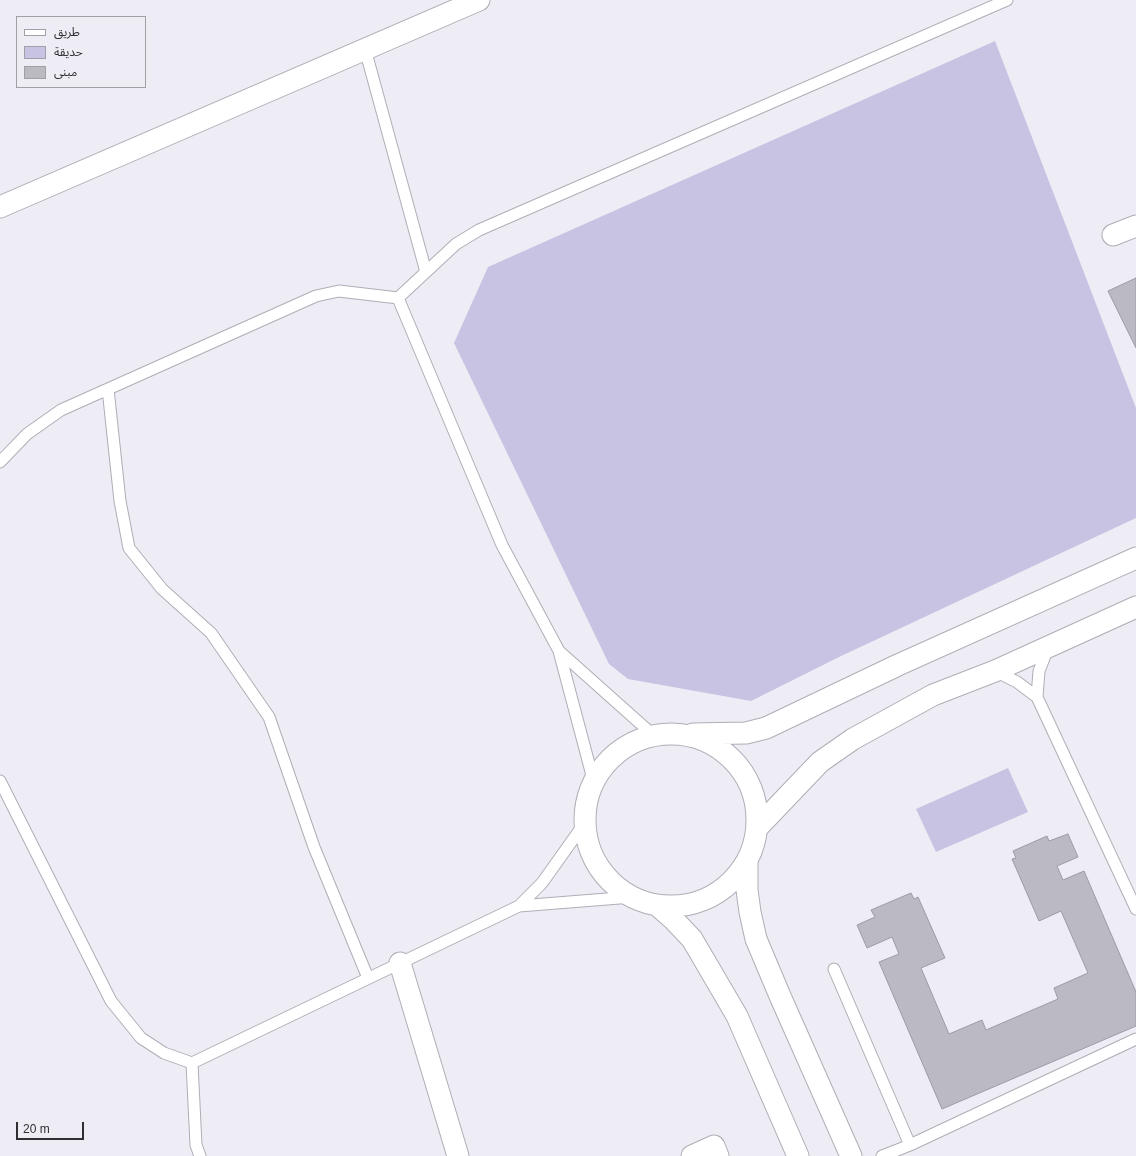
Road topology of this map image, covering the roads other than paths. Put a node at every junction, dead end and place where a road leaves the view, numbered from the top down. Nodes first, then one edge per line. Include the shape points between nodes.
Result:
1 (479, 0) edge
2 (1007, 0) edge
3 (365, 49) junction
4 (0, 207) edge
5 (1136, 226) edge
6 (1113, 235) dead end
7 (426, 272) junction
8 (398, 298) junction
9 (108, 389) junction
10 (0, 462) edge
11 (1136, 558) edge
12 (1136, 607) edge
13 (1048, 648) junction
14 (559, 651) junction
15 (995, 671) junction
16 (1037, 697) junction
17 (652, 734) junction
18 (688, 734) junction
19 (593, 780) junction
20 (0, 781) edge
21 (584, 824) junction
22 (758, 827) junction
23 (747, 863) junction
24 (632, 897) junction
25 (657, 905) junction
26 (519, 906) junction
27 (1136, 909) edge
28 (400, 963) junction
29 (834, 969) dead end
30 (368, 978) junction
31 (1136, 1039) edge
32 (192, 1063) junction
33 (910, 1145) junction
34 (200, 1156) edge
35 (458, 1156) edge
36 (692, 1156) edge
37 (718, 1156) edge
38 (798, 1156) edge
39 (851, 1156) edge
40 (882, 1156) edge

1 - 3 street
2 - 7 lane via 479,230 456,244
3 - 4 street
3 - 7 lane
5 - 6 street
7 - 8 lane
8 - 9 lane via 339,291 316,296
8 - 14 lane via 502,545
9 - 10 lane via 61,410 27,434
9 - 30 lane via 120,501 130,548 162,589 211,633 269,717 314,847
11 - 18 street via 898,665 766,728 746,733
12 - 13 street
13 - 15 street
13 - 16 lane via 1039,671
14 - 17 lane
14 - 19 lane
15 - 16 lane via 1017,682
15 - 22 street via 933,695 853,739 820,762
16 - 27 lane
17 - 18 street
17 - 19 street via 618,750
18 - 22 street via 726,752 751,785
19 - 21 street
20 - 32 lane via 111,1001 140,1038 164,1053
21 - 24 street via 595,860 608,878
21 - 26 lane via 542,883
22 - 23 street
23 - 25 street via 730,883 708,898 684,905
23 - 39 street via 747,890 756,939
24 - 25 street
24 - 26 lane
25 - 38 street via 692,939 737,1016
26 - 28 lane
28 - 30 lane
28 - 35 street
29 - 33 lane
30 - 32 lane
31 - 33 lane
32 - 34 lane via 196,1145
33 - 40 lane
36 - 37 street via 714,1146

